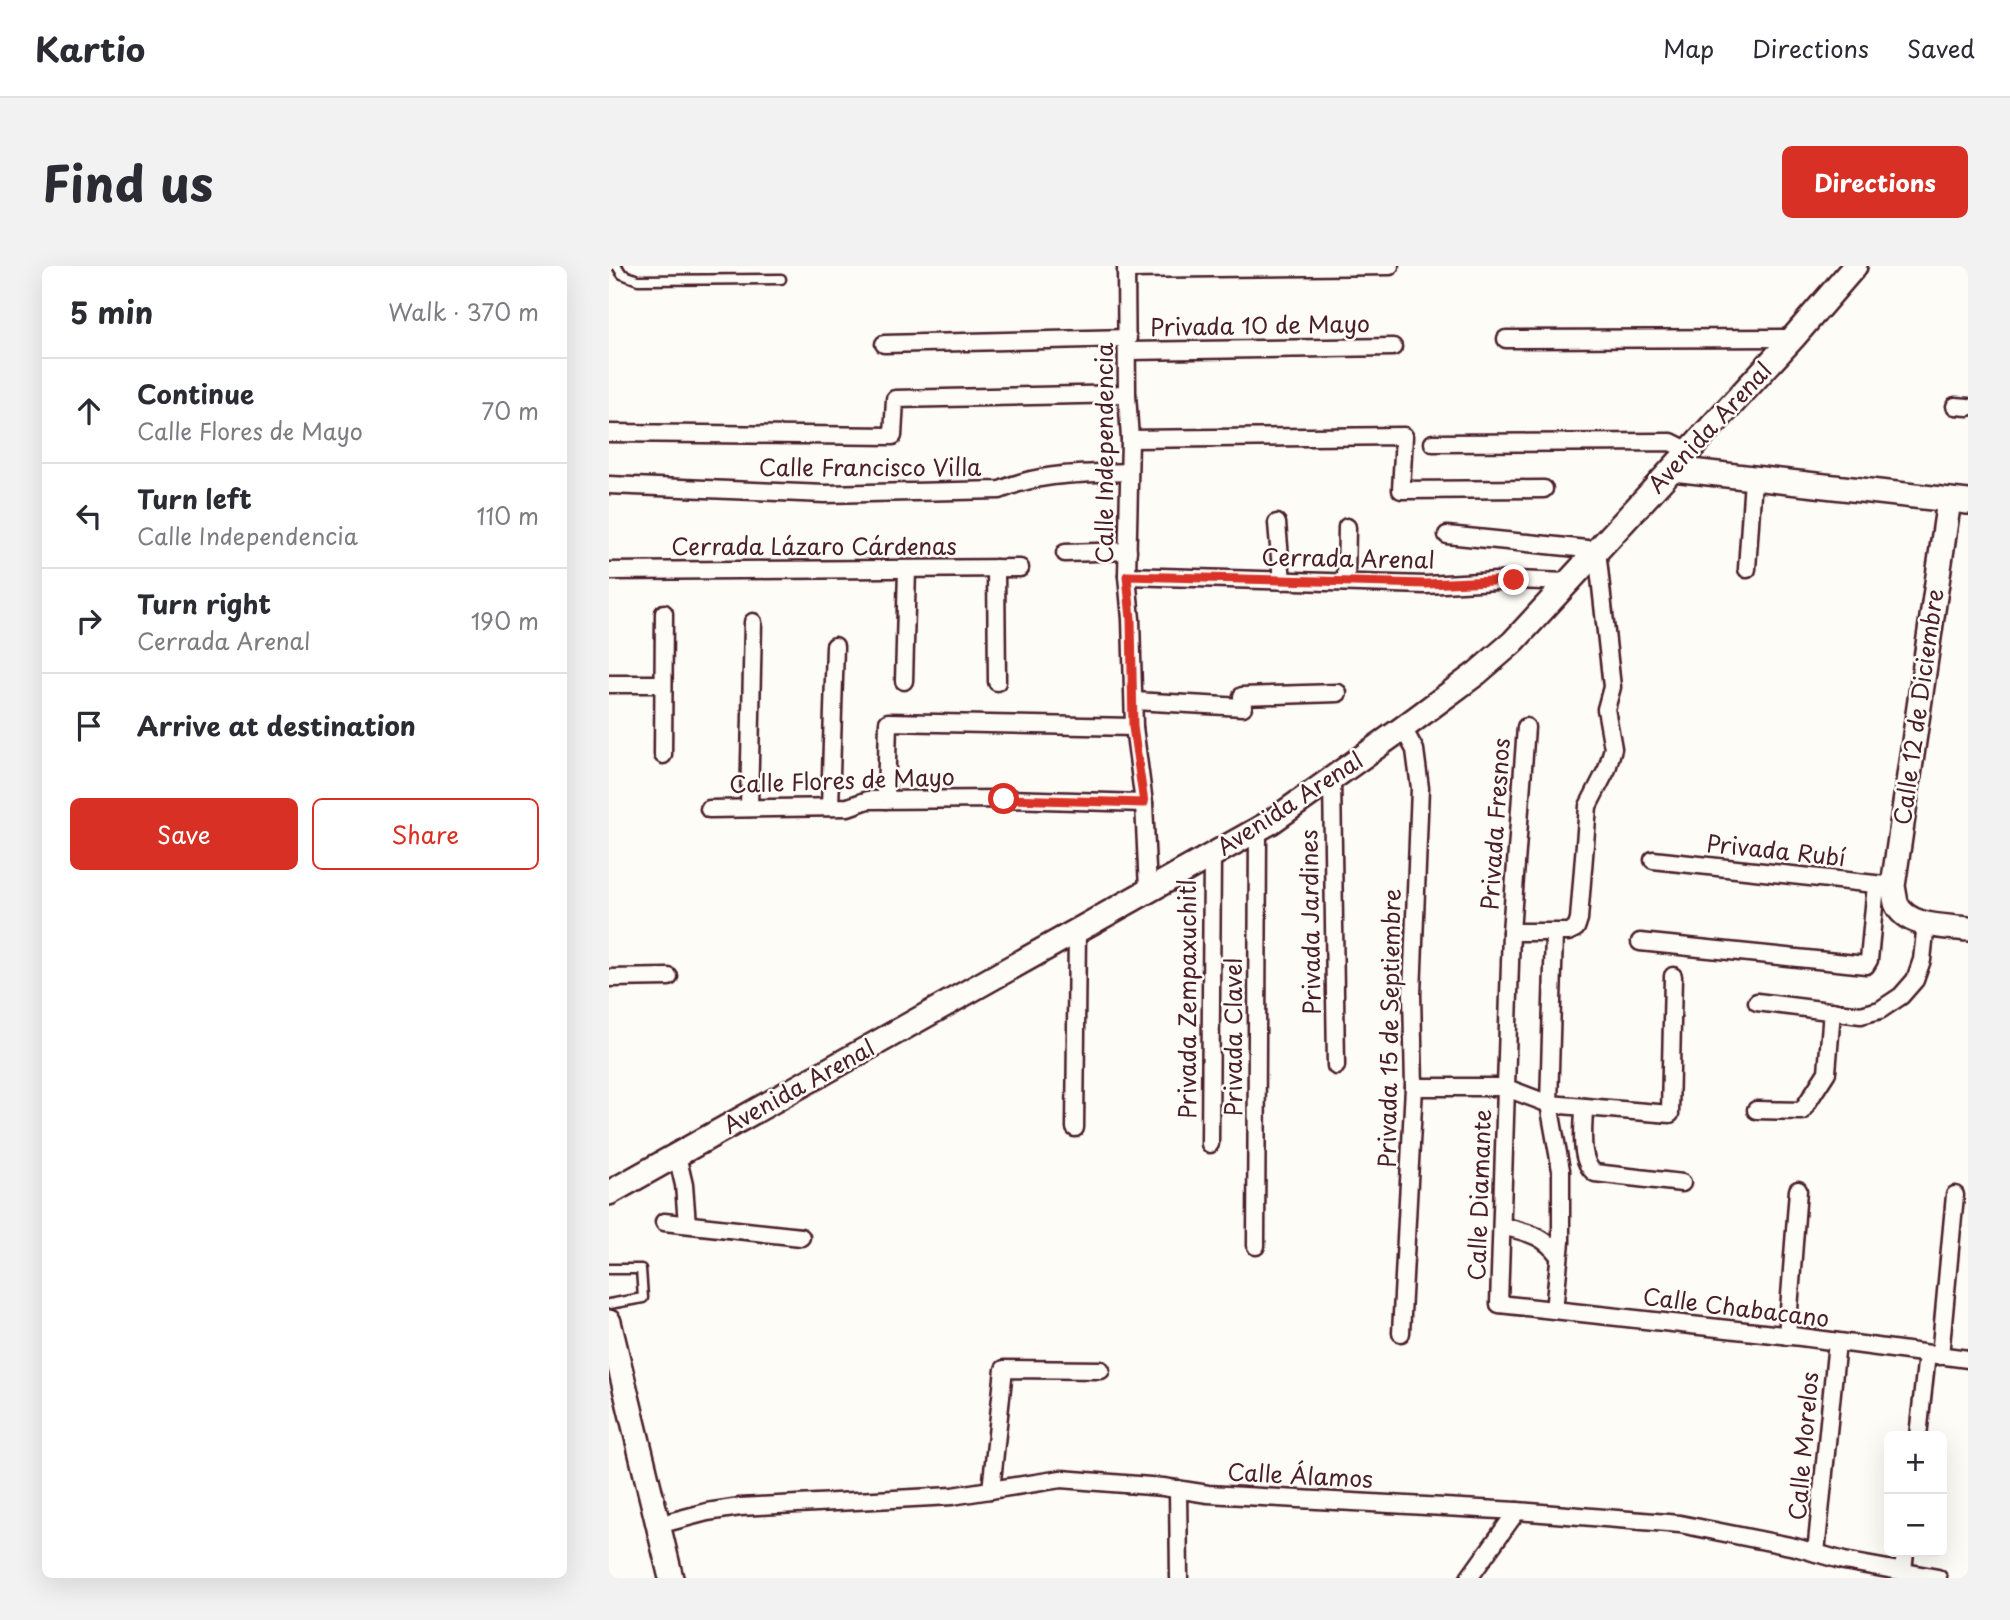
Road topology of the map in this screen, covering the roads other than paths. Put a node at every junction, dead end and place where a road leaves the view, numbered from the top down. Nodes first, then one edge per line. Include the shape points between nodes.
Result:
1 (617, 266) edge
2 (1390, 266) edge
3 (1855, 266) edge
4 (1127, 268) edge
5 (781, 279) dead end
6 (1793, 338) junction
7 (1506, 339) dead end
8 (884, 344) dead end
9 (1128, 345) junction
10 (1393, 347) dead end
11 (1127, 394) junction
12 (609, 433) edge
13 (1130, 439) junction
14 (1433, 443) dead end
15 (1689, 451) junction
16 (1673, 469) junction
17 (1129, 472) junction
18 (1753, 479) junction
19 (609, 485) edge
20 (1543, 489) dead end
21 (1958, 501) edge
22 (1277, 523) dead end
23 (1346, 527) dead end
24 (1447, 535) dead end
25 (1597, 550) junction
26 (1128, 551) junction
27 (1065, 553) dead end
28 (996, 568) junction
29 (1020, 568) dead end
30 (907, 569) junction
31 (1747, 569) dead end
32 (609, 571) edge
33 (1127, 576) junction
34 (1282, 581) junction
35 (1346, 581) junction
36 (1567, 582) junction
37 (664, 613) dead end
38 (753, 622) dead end
39 (835, 646) dead end
40 (904, 681) dead end
41 (997, 682) dead end
42 (609, 684) edge
43 (663, 684) junction
44 (1338, 693) dead end
45 (1133, 701) junction
46 (1133, 727) junction
47 (1526, 727) dead end
48 (1403, 729) junction
49 (663, 755) dead end
50 (1332, 778) junction
51 (886, 800) junction
52 (1144, 803) junction
53 (830, 807) junction
54 (749, 808) junction
55 (709, 809) dead end
56 (1258, 829) junction
57 (1212, 855) junction
58 (1653, 860) dead end
59 (1885, 886) junction
60 (1148, 890) junction
61 (1926, 923) junction
62 (1968, 929) edge
63 (1077, 932) junction
64 (1511, 932) junction
65 (1555, 934) junction
66 (1640, 942) dead end
67 (1673, 976) dead end
68 (669, 977) dead end
69 (609, 978) edge
70 (1757, 1002) dead end
71 (1832, 1011) junction
72 (1336, 1066) dead end
73 (1414, 1087) junction
74 (1504, 1087) junction
75 (1549, 1104) junction
76 (1584, 1107) junction
77 (1756, 1110) dead end
78 (1075, 1128) dead end
79 (1210, 1144) dead end
80 (677, 1155) junction
81 (1682, 1183) dead end
82 (1798, 1190) dead end
83 (609, 1193) edge
84 (1955, 1195) dead end
85 (664, 1222) dead end
86 (687, 1224) junction
87 (1502, 1226) junction
88 (801, 1237) dead end
89 (1256, 1246) dead end
90 (1560, 1249) junction
91 (609, 1269) edge
92 (609, 1304) edge
93 (1499, 1304) joint
94 (1554, 1310) junction
95 (609, 1322) edge
96 (1401, 1333) dead end
97 (1787, 1336) junction
98 (1836, 1342) junction
99 (1933, 1355) junction
100 (1968, 1359) edge
101 (1101, 1370) dead end
102 (1919, 1431) edge
103 (1178, 1489) junction
104 (991, 1490) junction
105 (1517, 1511) junction
106 (658, 1525) junction
107 (1817, 1553) junction
108 (1904, 1557) edge
109 (1903, 1572) junction
110 (671, 1578) edge
111 (1179, 1578) edge
112 (1469, 1578) edge
113 (1936, 1578) edge

1 - 5 lane via 622,274 638,280
2 - 4 street
3 - 6 main road, Avenida Arenal
4 - 9 street, Calle Independencia
6 - 7 street
6 - 15 main road, Avenida Arenal
8 - 9 street, Privada 10 de Mayo
9 - 10 street, Privada 10 de Mayo
9 - 11 street, Calle Independencia
11 - 12 street via 895,399 893,436
11 - 13 street, Calle Independencia
13 - 17 street, Calle Independencia
13 - 20 street via 1404,436 1401,490
14 - 15 street via 1671,442
15 - 16 main road, Avenida Arenal
16 - 18 main road
16 - 25 main road, Avenida Arenal
17 - 19 street, Calle Francisco Villa via 1042,476 1000,490 825,494
17 - 26 street, Calle Independencia
18 - 21 main road
18 - 31 street
21 - 59 main road, Calle 12 de Diciembre
22 - 34 street
23 - 35 street
24 - 25 street
25 - 36 main road, Avenida Arenal
25 - 65 street via 1612,687 1606,709 1613,748 1588,806 1579,919 1576,928
26 - 27 street
26 - 33 street, Calle Independencia
28 - 29 street, Cerrada Lázaro Cárdenas
28 - 30 street, Cerrada Lázaro Cárdenas
28 - 41 street
30 - 32 street, Cerrada Lázaro Cárdenas
30 - 40 street
33 - 34 street, Cerrada Arenal
33 - 45 street, Calle Independencia
34 - 35 street, Cerrada Arenal
35 - 36 street, Cerrada Arenal
36 - 48 main road, Avenida Arenal via 1513,642
37 - 43 street
38 - 54 street
39 - 53 street
42 - 43 street
43 - 49 street
44 - 45 street via 1242,696 1243,707
45 - 46 street, Calle Independencia
46 - 51 street via 888,722
46 - 52 street, Calle Independencia
47 - 64 street, Privada Fresnos
48 - 50 main road, Avenida Arenal
48 - 73 street, Privada 15 de Septiembre via 1415,750 1420,788 1412,994
50 - 56 main road, Avenida Arenal
50 - 72 street, Privada Jardines
51 - 52 street, Calle Flores de Mayo
51 - 53 street, Calle Flores de Mayo
52 - 60 street, Calle Independencia
53 - 54 street, Calle Flores de Mayo
54 - 55 street, Calle Flores de Mayo
56 - 57 main road, Avenida Arenal
56 - 89 street, Privada Clavel
57 - 60 main road, Avenida Arenal
57 - 79 street, Privada Zempaxuchitl
58 - 59 street, Privada Rubí
59 - 61 main road, Calle 12 de Diciembre via 1903,913
59 - 66 street, Calle 12 de Diciembre via 1865,965
60 - 63 main road, Avenida Arenal
61 - 62 main road
61 - 71 street via 1919,970 1901,996 1861,1015
63 - 78 street
63 - 80 main road, Avenida Arenal
64 - 65 street, Privada Fresnos
64 - 74 street, Calle Diamante
65 - 75 street
67 - 76 street via 1670,1114
68 - 69 street
70 - 71 street
71 - 77 street via 1827,1072 1802,1111
73 - 74 street
73 - 96 street, Privada 15 de Septiembre
74 - 75 street
74 - 87 street, Calle Diamante
75 - 76 street
75 - 90 street via 1561,1170
76 - 81 street via 1585,1159 1595,1173
80 - 83 main road, Avenida Arenal
80 - 86 street
82 - 97 street
84 - 99 street
85 - 86 street
86 - 88 street
87 - 90 street via 1540,1237
87 - 93 street, Calle Diamante
90 - 94 street
91 - 92 lane via 641,1269 643,1297
93 - 94 street, Calle Chabacano
94 - 97 street, Calle Chabacano
95 - 106 main road
97 - 98 street, Calle Chabacano
98 - 99 street, Calle Chabacano
98 - 107 street, Calle Morelos
99 - 100 street, Calle Chabacano
99 - 102 street
101 - 104 street via 1004,1369
103 - 104 street, Calle Álamos via 1061,1479
103 - 105 street, Calle Álamos
103 - 111 street
104 - 106 street, Calle Álamos via 740,1507
105 - 107 street, Calle Álamos via 1680,1524
105 - 112 street
106 - 110 main road
107 - 109 street, Calle Álamos
108 - 109 street
109 - 113 street, Calle Álamos

